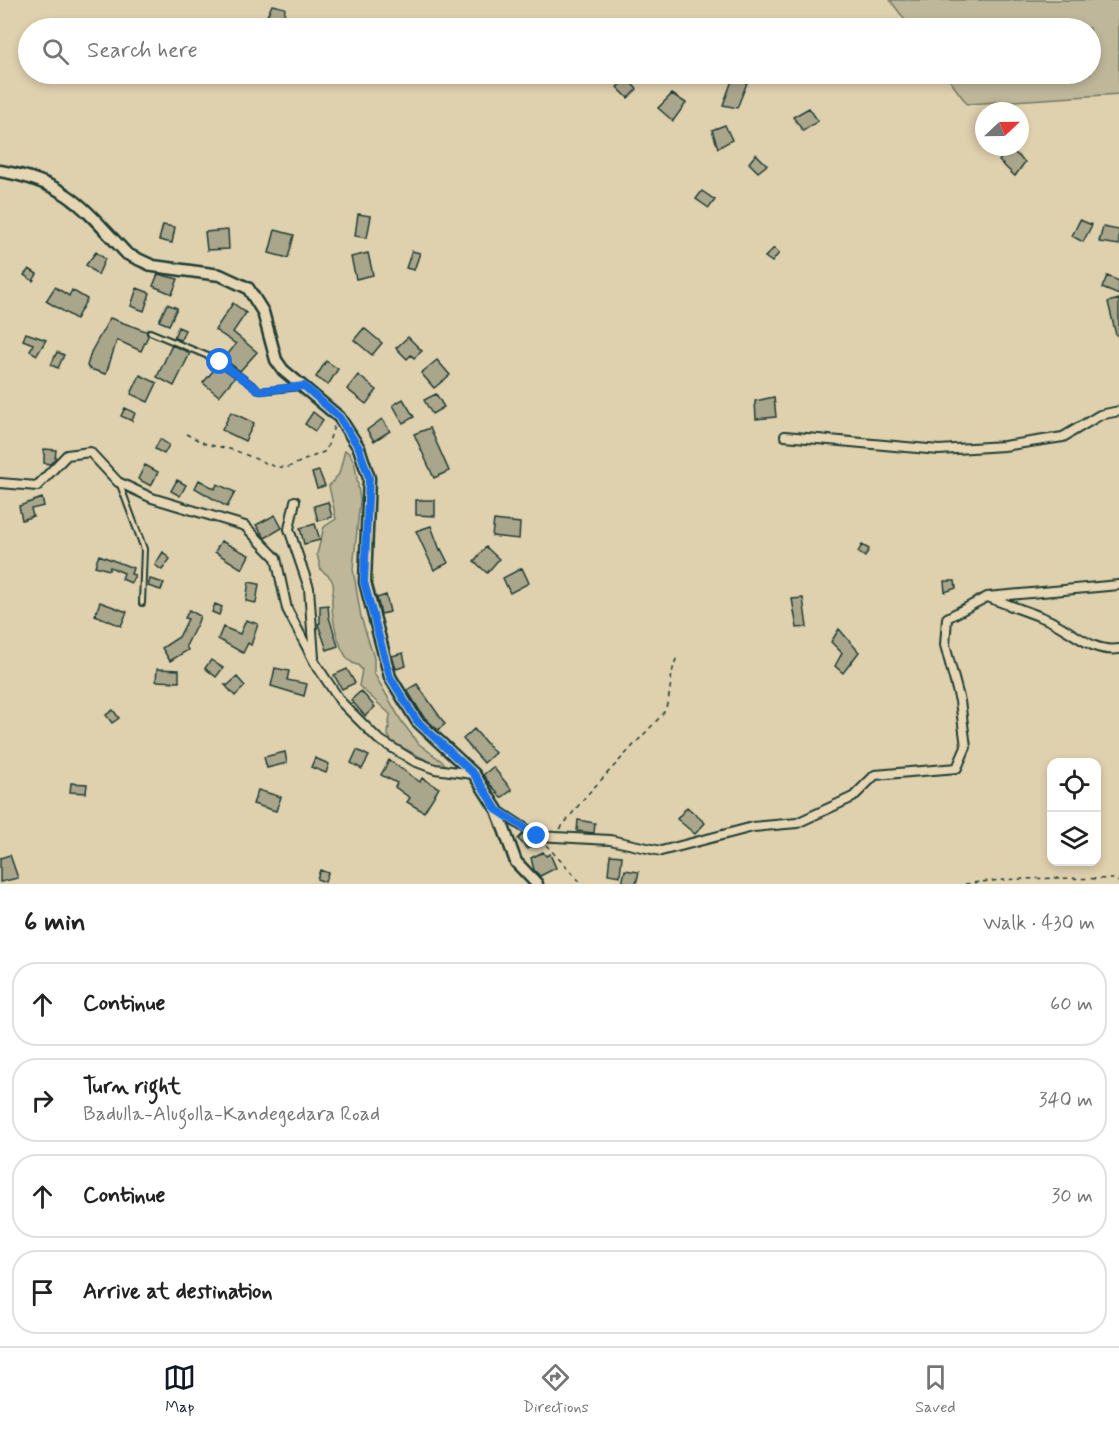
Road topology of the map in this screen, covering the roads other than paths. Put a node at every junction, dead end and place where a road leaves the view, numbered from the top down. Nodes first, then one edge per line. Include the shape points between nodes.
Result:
1 (0, 171) edge
2 (150, 332) dead end
3 (304, 386) junction
4 (1119, 411) edge
5 (785, 436) dead end
6 (118, 482) junction
7 (0, 483) edge
8 (295, 501) dead end
9 (1119, 585) edge
10 (987, 597) junction
11 (142, 603) dead end
12 (1119, 650) edge
13 (315, 663) junction
14 (474, 774) junction
15 (497, 810) junction
16 (537, 884) edge

1 - 3 main road via 22,175 76,199 137,260 153,266 220,275 248,288 262,312 276,360
2 - 3 lane via 220,362 260,391
3 - 14 main road via 339,417 359,448 369,478 364,582 390,677 417,721
4 - 5 street via 1100,415 1063,437 1004,446 939,450
6 - 7 street via 90,452 79,452 68,455 37,486
6 - 11 lane via 144,549
6 - 13 street via 152,498 245,526 276,558 287,609
8 - 13 street via 289,529 309,588
9 - 10 street
10 - 12 street via 1066,628 1090,646
10 - 15 street via 947,618 945,645 960,701 966,747 957,768 875,775 853,797 797,824 753,827 661,851 610,840 537,836
13 - 14 street via 341,702 378,739 435,769
14 - 15 main road
15 - 16 main road via 516,862

